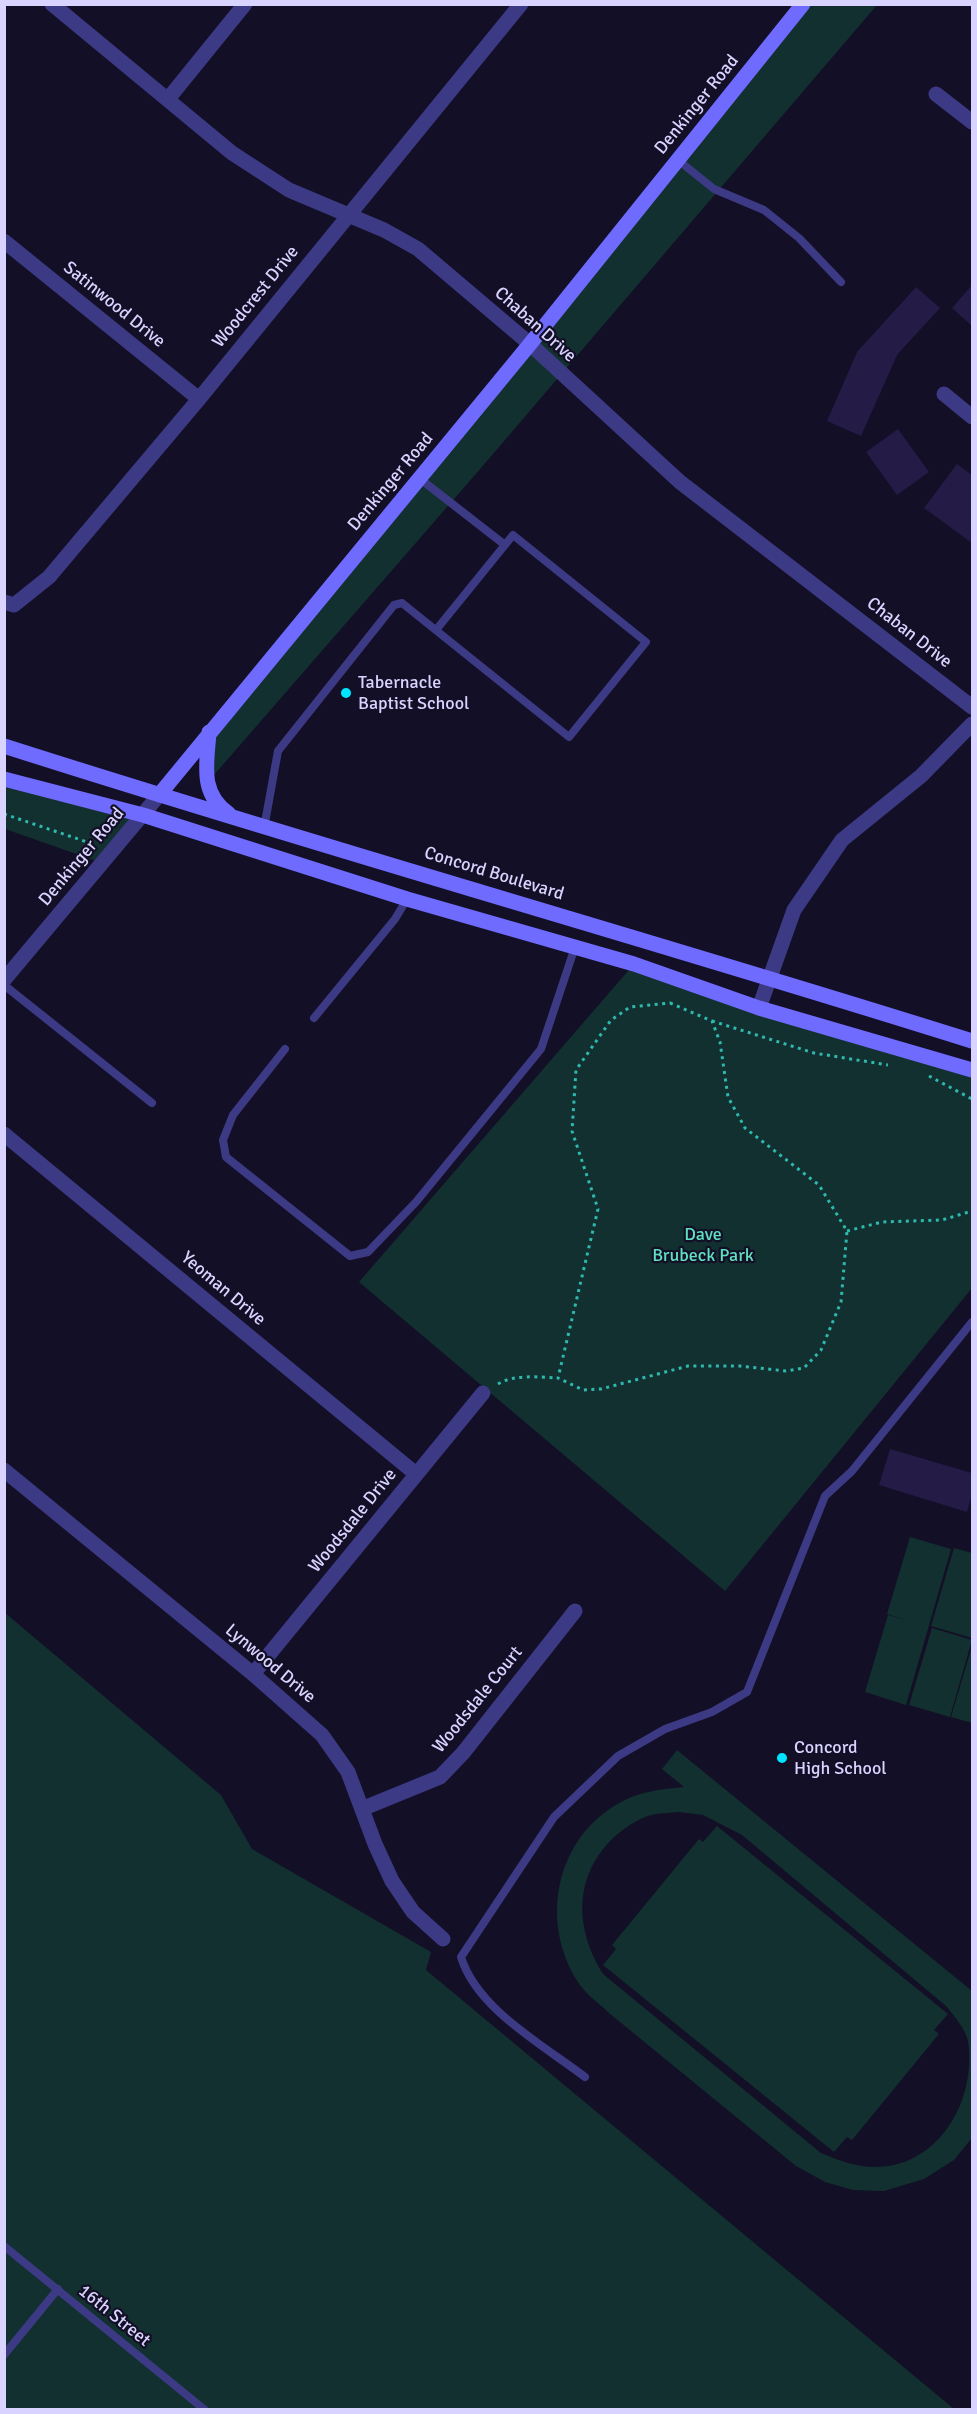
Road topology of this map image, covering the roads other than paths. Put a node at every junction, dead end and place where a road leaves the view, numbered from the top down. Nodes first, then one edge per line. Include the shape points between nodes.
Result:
1 (52, 4) edge
2 (245, 4) edge
3 (521, 4) edge
4 (803, 4) edge
5 (936, 94) dead end
6 (168, 99) junction
7 (972, 122) edge
8 (678, 160) junction
9 (347, 215) junction
10 (4, 241) edge
11 (841, 282) dead end
12 (530, 344) junction
13 (944, 394) dead end
14 (199, 399) junction
15 (972, 417) edge
16 (419, 478) junction
17 (505, 545) junction
18 (9, 603) edge
19 (436, 630) junction
20 (972, 707) edge
21 (972, 724) edge
22 (209, 732) junction
23 (4, 746) edge
24 (4, 779) edge
25 (159, 795) junction
26 (143, 815) junction
27 (238, 820) junction
28 (264, 828) junction
29 (407, 899) junction
30 (575, 947) junction
31 (768, 977) junction
32 (4, 980) edge
33 (4, 985) edge
34 (759, 1008) junction
35 (314, 1018) dead end
36 (972, 1041) edge
37 (285, 1049) dead end
38 (972, 1070) edge
39 (152, 1103) dead end
40 (4, 1134) edge
41 (972, 1322) edge
42 (483, 1393) road end
43 (4, 1470) edge
44 (416, 1474) junction
45 (575, 1611) dead end
46 (253, 1674) junction
47 (364, 1808) junction
48 (443, 1940) dead end
49 (585, 2077) dead end
50 (4, 2246) edge
51 (57, 2289) junction
52 (4, 2355) edge
53 (205, 2409) edge

1 - 6 street, Chaban Drive
2 - 6 street
3 - 9 street, Woodcrest Drive
4 - 8 street, Denkinger Road
5 - 7 street
6 - 9 street, Chaban Drive via 232,153 289,190
8 - 11 lane via 714,189 764,210 807,246
8 - 12 street, Denkinger Road
9 - 12 street, Chaban Drive via 418,249
9 - 14 street, Woodcrest Drive
10 - 14 street, Satinwood Drive
12 - 16 street, Denkinger Road
12 - 20 street, Chaban Drive via 680,482
13 - 15 street
14 - 18 street, Woodcrest Drive via 49,578
16 - 17 lane
16 - 22 street, Denkinger Road
17 - 19 lane
17 - 19 lane via 513,535 646,642 569,737
19 - 28 lane via 402,603 394,605 278,751
21 - 31 street via 921,777 842,840 794,910
22 - 25 street, Denkinger Road
22 - 27 street via 207,783 215,804
23 - 25 street, Concord Boulevard
24 - 26 street
25 - 26 street, Denkinger Road
25 - 27 street, Concord Boulevard
26 - 29 street
26 - 32 street, Denkinger Road
27 - 28 street, Concord Boulevard
28 - 31 street, Concord Boulevard
29 - 30 street
29 - 35 lane
30 - 34 street
30 - 37 lane via 541,1049 416,1202 368,1252 350,1257 226,1157 223,1140 233,1115
31 - 34 street
31 - 36 street, Concord Boulevard
33 - 39 lane
34 - 38 street
40 - 44 street, Yeoman Drive
41 - 49 lane via 852,1472 825,1496 747,1692 712,1712 665,1729 618,1756 554,1817 461,1957 485,2000
42 - 44 street, Woodsdale Drive
43 - 46 street, Lynwood Drive
44 - 46 street, Woodsdale Drive
45 - 47 street, Woodsdale Court via 440,1777
46 - 47 street, Lynwood Drive via 322,1735 348,1772
47 - 48 street, Lynwood Drive via 392,1881 413,1912
50 - 51 lane, 16th Street
51 - 52 lane
51 - 53 lane, 16th Street

